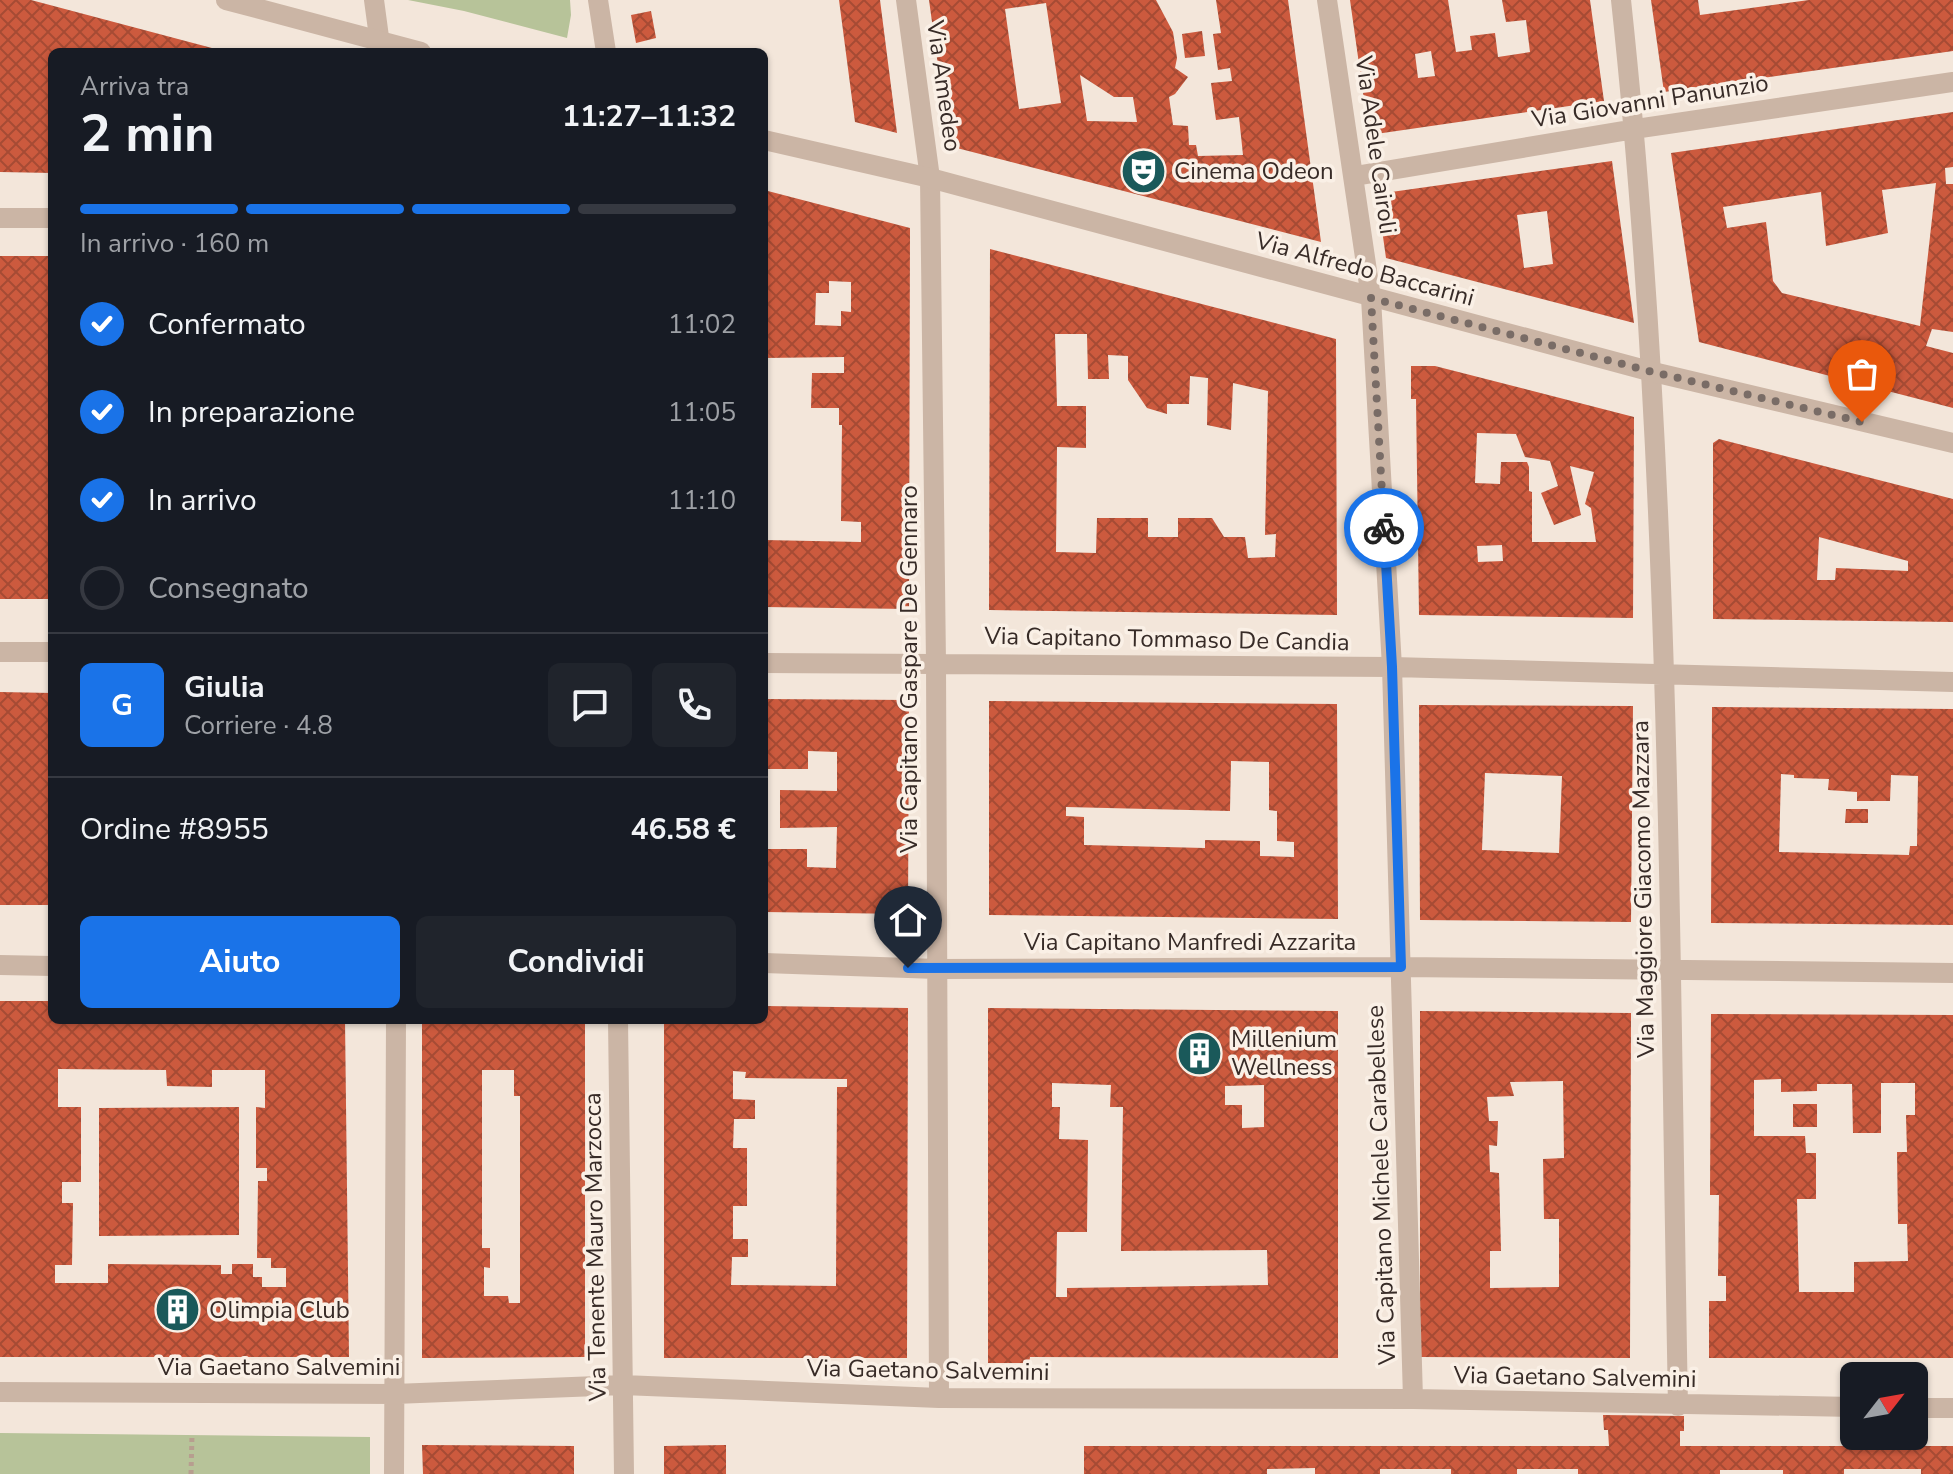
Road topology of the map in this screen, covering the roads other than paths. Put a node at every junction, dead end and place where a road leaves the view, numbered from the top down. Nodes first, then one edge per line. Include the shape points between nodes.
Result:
1 (226, 0) edge
2 (374, 0) edge
3 (598, 0) edge
4 (906, 0) edge
5 (1327, 0) edge
6 (1621, 0) edge
7 (381, 46) edge
8 (605, 48) edge
9 (1953, 82) edge
10 (1635, 129) junction
11 (768, 141) edge
12 (1355, 176) junction
13 (930, 178) junction
14 (0, 218) edge
15 (48, 218) edge
16 (1371, 298) junction
17 (1649, 371) junction
18 (1953, 443) edge
19 (0, 652) edge
20 (48, 652) edge
21 (768, 663) edge
22 (936, 663) junction
23 (1392, 667) junction
24 (1665, 676) junction
25 (1953, 682) edge
26 (768, 963) edge
27 (0, 965) edge
28 (48, 966) edge
29 (1401, 967) junction
30 (937, 969) junction
31 (1670, 972) junction
32 (1953, 973) edge
33 (396, 1024) edge
34 (618, 1024) edge
35 (623, 1385) junction
36 (0, 1392) edge
37 (394, 1394) junction
38 (939, 1398) junction
39 (1413, 1399) junction
40 (1678, 1406) junction
41 (1840, 1407) edge
42 (1928, 1408) edge
43 (1953, 1408) edge
44 (394, 1474) edge
45 (624, 1474) edge

1 - 7 street
2 - 7 street
3 - 8 street
4 - 13 street, Via Amedeo
5 - 12 street, Via Adele Cairoli
6 - 10 street, Via Maggiore Giacomo Mazzara
9 - 10 street, Via Giovanni Panunzio
10 - 12 street, Via Giovanni Panunzio
10 - 17 street, Via Maggiore Giacomo Mazzara
11 - 13 street, Via Alfredo Baccarini
12 - 16 street, Via Adele Cairoli
13 - 16 street, Via Alfredo Baccarini
13 - 22 street, Via Capitano Gaspare De Gennaro
14 - 15 street
16 - 17 street, Via Alfredo Baccarini
16 - 23 street, Via Capitano Michele Carabellese
17 - 18 street, Via Alfredo Baccarini
17 - 24 street, Via Maggiore Giacomo Mazzara
19 - 20 street
21 - 22 street, Via Capitano Tommaso De Candia
22 - 23 street, Via Capitano Tommaso De Candia
22 - 30 street, Via Capitano Gaspare De Gennaro
23 - 24 street, Via Capitano Tommaso De Candia
23 - 29 street, Via Capitano Michele Carabellese
24 - 25 street, Via Capitano Tommaso De Candia
24 - 31 street, Via Maggiore Giacomo Mazzara
26 - 30 street, Via Capitano Manfredi Azzarita
27 - 28 street
29 - 30 street, Via Capitano Manfredi Azzarita
29 - 31 street, Via Capitano Manfredi Azzarita
29 - 39 street, Via Capitano Michele Carabellese
30 - 38 street, Via Capitano Gaspare De Gennaro
31 - 32 street, Via Capitano Manfredi Azzarita
31 - 40 street, Via Maggiore Giacomo Mazzara
33 - 37 street
34 - 35 street, Via Tenente Mauro Marzocca
35 - 37 street, Via Gaetano Salvemini
35 - 38 street, Via Gaetano Salvemini
35 - 45 street, Via Tenente Mauro Marzocca
36 - 37 street, Via Gaetano Salvemini
37 - 44 street
38 - 39 street, Via Gaetano Salvemini
39 - 40 street, Via Gaetano Salvemini
40 - 41 street, Via Gaetano Salvemini
42 - 43 street

